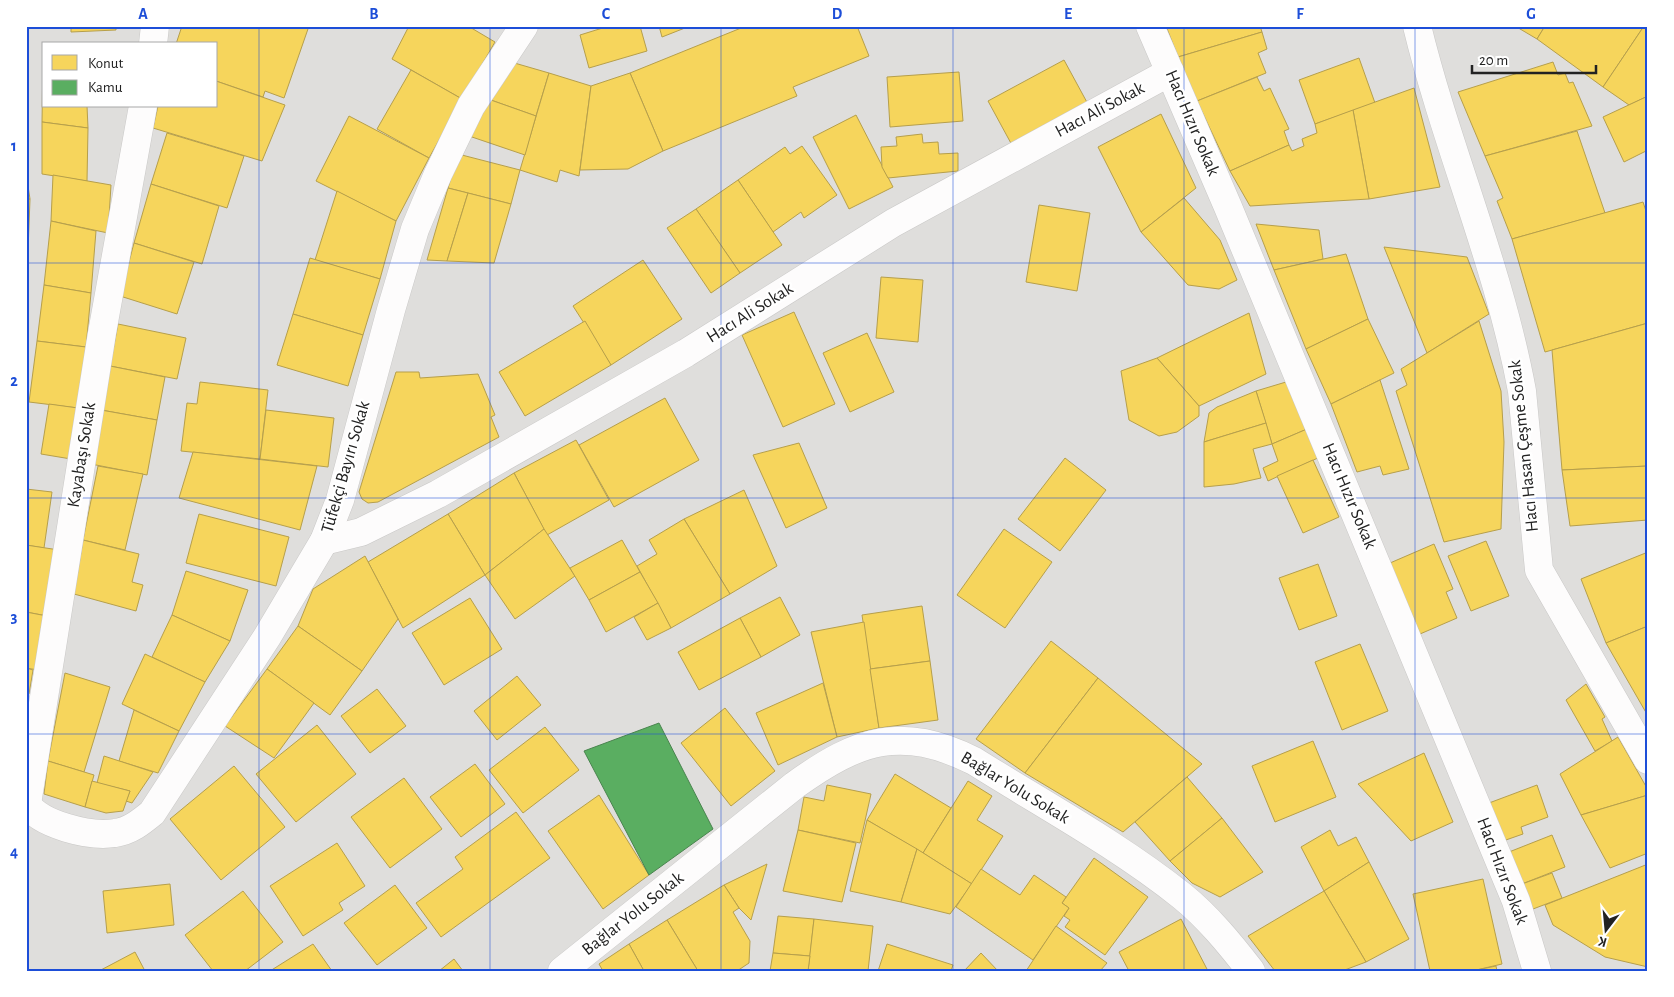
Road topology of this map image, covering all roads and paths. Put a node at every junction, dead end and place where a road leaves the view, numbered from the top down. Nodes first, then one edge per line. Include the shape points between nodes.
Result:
1 (155, 26) edge
2 (524, 26) edge
3 (1150, 26) edge
4 (1418, 26) edge
5 (154, 42) edge
6 (1170, 72) junction
7 (143, 108) edge
8 (324, 541) junction
9 (1648, 760) edge
10 (26, 803) edge
11 (562, 971) edge
12 (1252, 971) edge
13 (1537, 971) edge

1 - 5 street
2 - 8 street, Tüfekçi Bayırı Sokak via 471,106 415,229 340,500
3 - 6 street, Hacı Hızır Sokak
4 - 9 street, Hacı Hasan Çeşme Sokak via 1517,363 1539,570
6 - 8 street, Hacı Ali Sokak via 892,223 686,353 438,494 361,532
6 - 13 street, Hacı Hızır Sokak via 1516,901
7 - 10 street, Kayabaşı Sokak via 102,333
8 - 10 street, Tüfekçi Bayırı Sokak via 267,637 152,813 126,830 102,834 51,823 40,818
11 - 12 street, Bağlar Yolu Sokak via 828,761 870,744 898,740 925,742 950,749 974,761 1126,857 1182,896 1220,933

